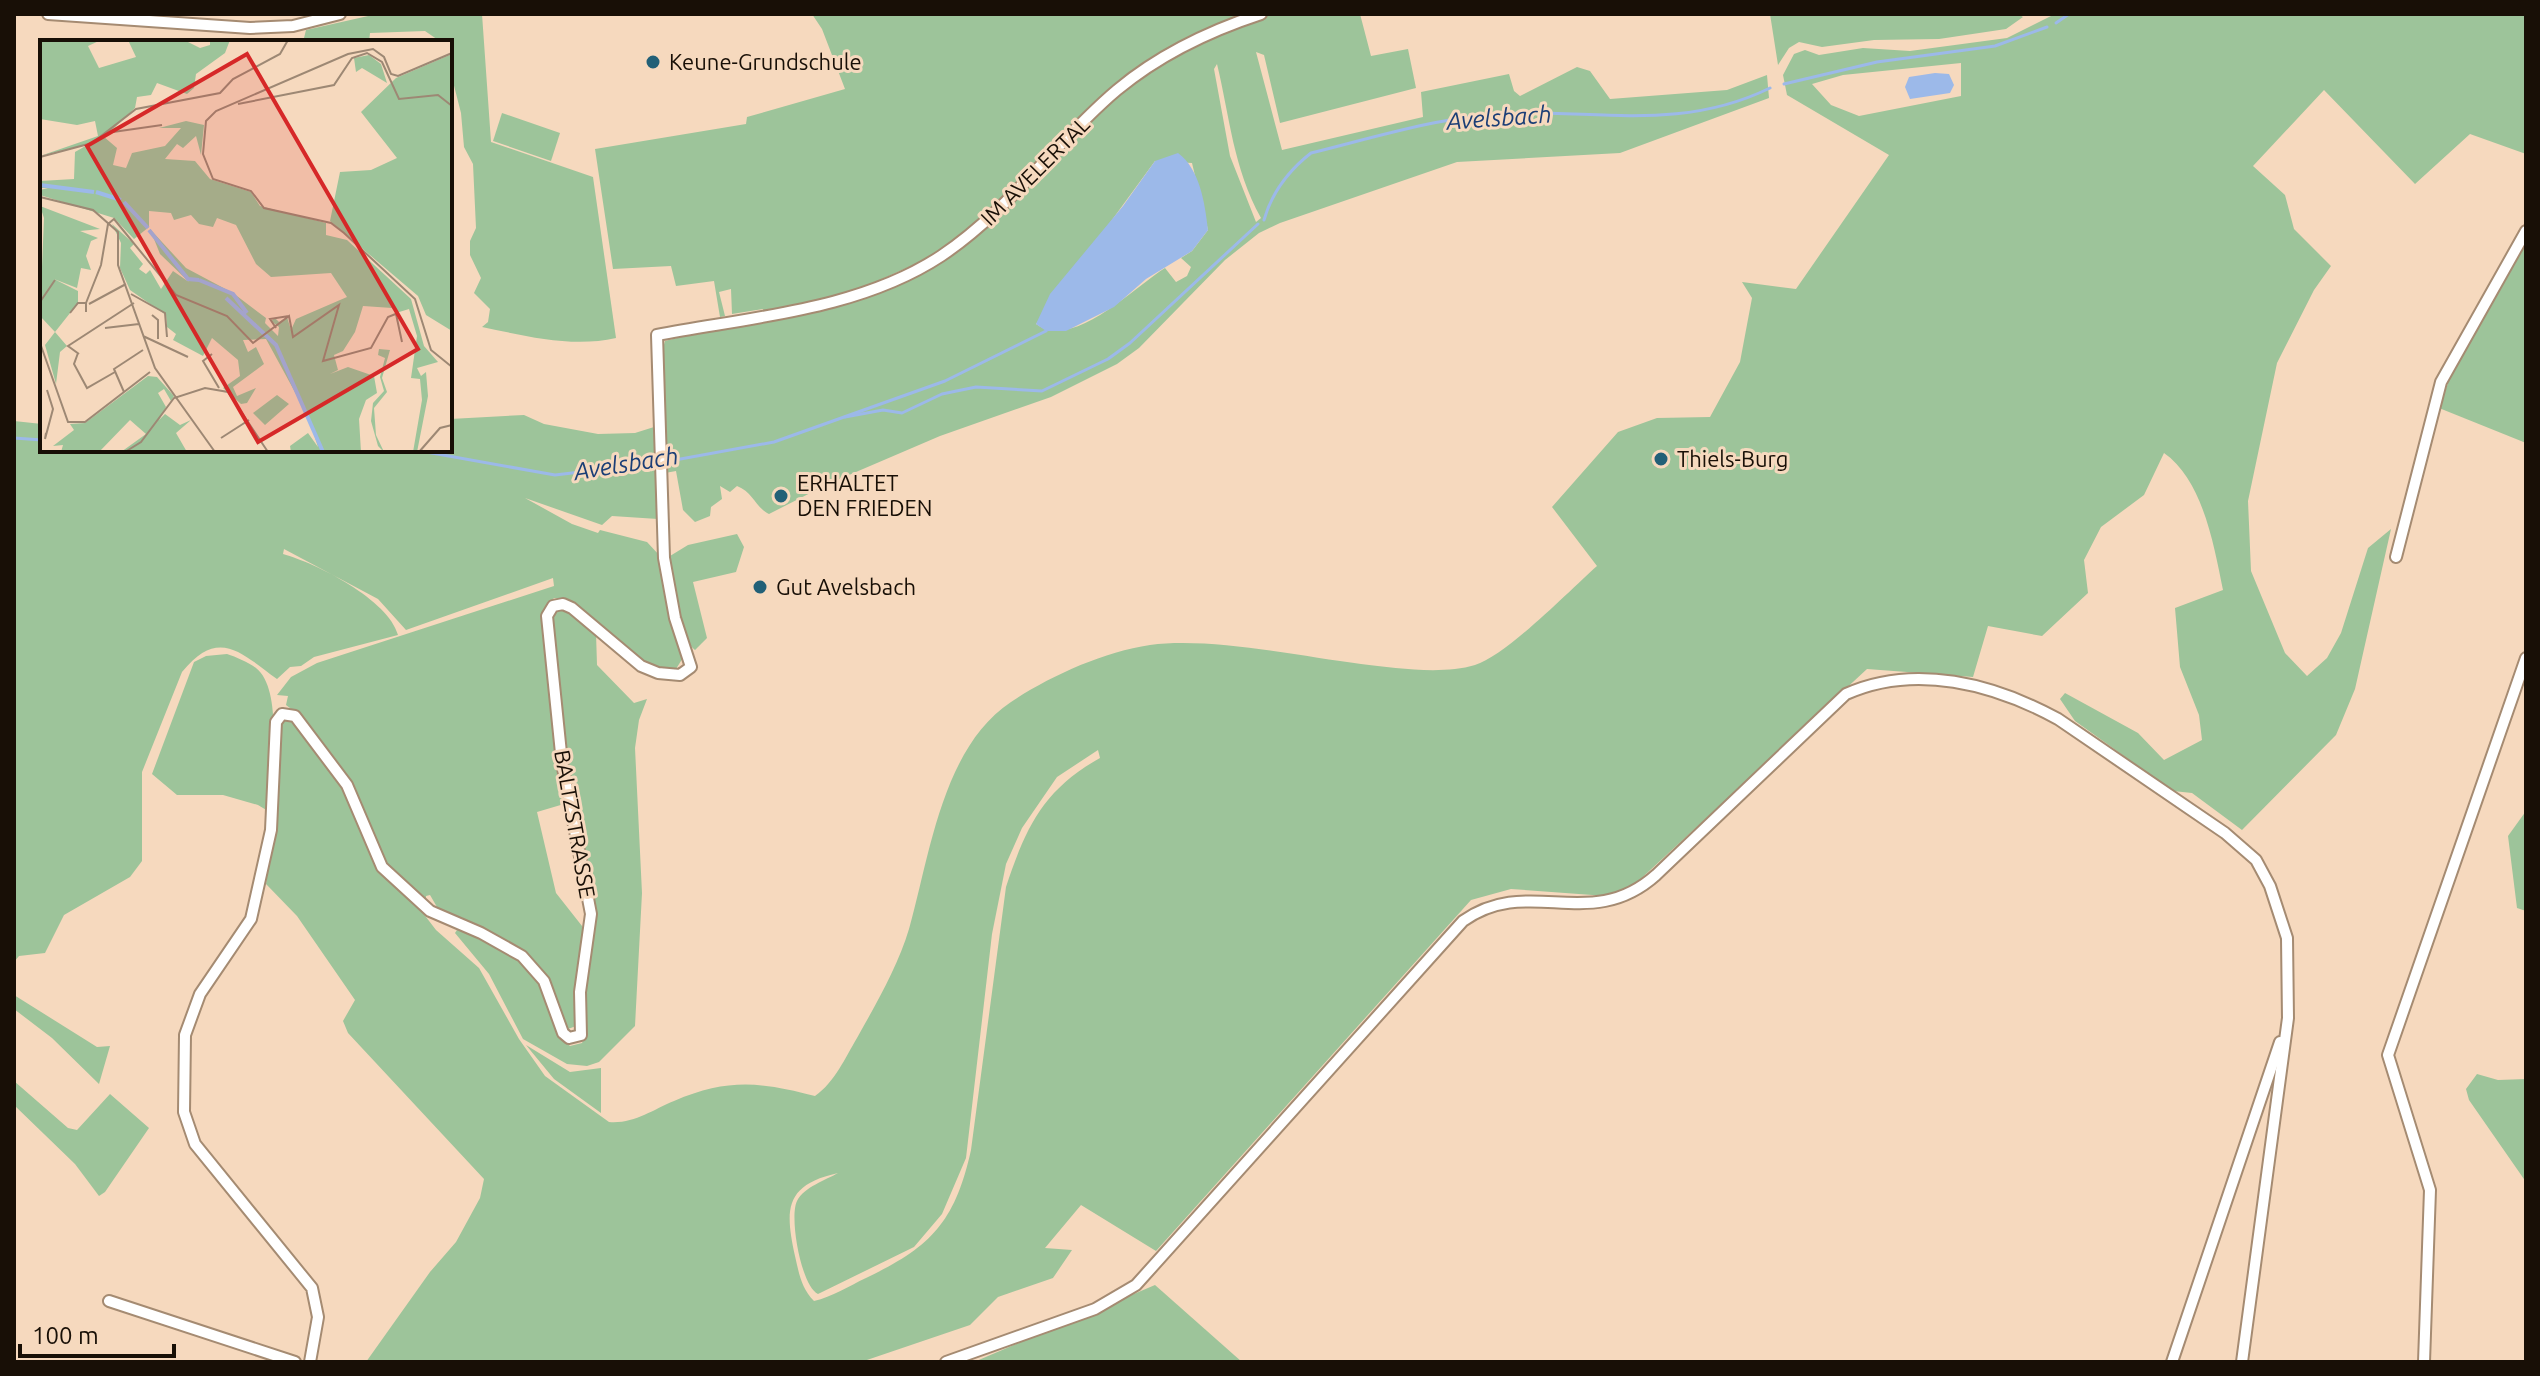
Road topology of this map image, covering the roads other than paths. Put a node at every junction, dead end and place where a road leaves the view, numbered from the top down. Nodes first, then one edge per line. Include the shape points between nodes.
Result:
1 (48, 14) edge
2 (340, 14) edge
3 (1261, 14) edge
4 (169, 19) edge
5 (2526, 231) edge
6 (657, 335) joint
7 (2396, 557) dead end
8 (2526, 658) edge
9 (2288, 1018) junction
10 (109, 1301) dead end
11 (295, 1362) edge
12 (310, 1362) edge
13 (946, 1362) edge
14 (2172, 1362) edge
15 (2242, 1362) edge
16 (2424, 1362) edge

1 - 4 street
2 - 4 street via 281,28
3 - 6 street, IM AVELERTAL via 1207,35 1139,73 1099,106 1011,200 924,266 826,303
5 - 7 street via 2441,382
6 - 12 street, BALTZSTRASSE via 664,558 675,618 691,663 680,675 650,670 565,604 553,606 547,616 562,763 591,914 580,992 582,1030 575,1039 563,1033 544,981 522,956 430,911 382,867 347,785 323,750 295,716 282,714 276,722 271,830 251,919 200,994 185,1035 182,1078 184,1112 195,1144 312,1288 318,1317
8 - 16 street via 2388,1055 2430,1190
9 - 13 street via 2287,938 2270,886 2256,860 2225,833 2031,704 1959,683 1881,681 1836,702 1632,893 1599,904 1518,899 1480,909 1463,921 1136,1285 1095,1309
9 - 14 street
9 - 15 street
10 - 11 street

